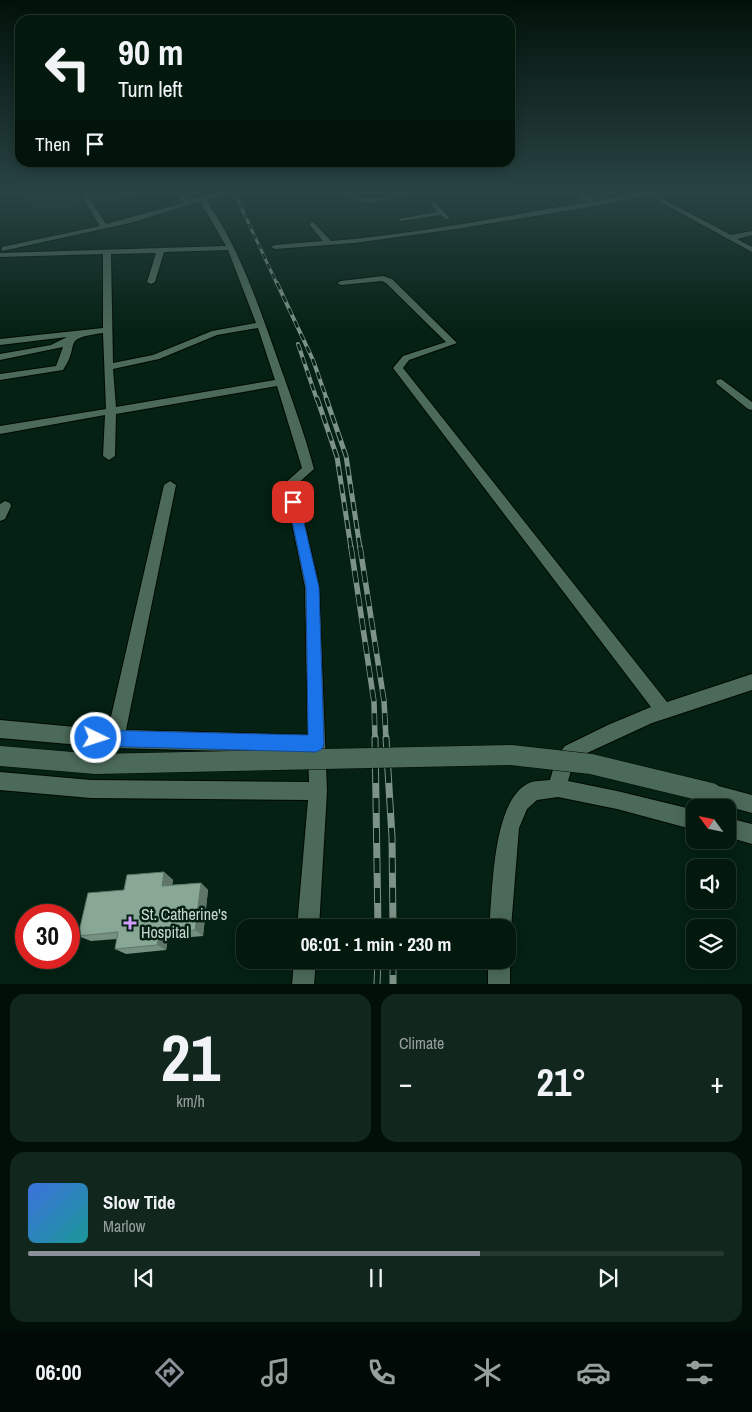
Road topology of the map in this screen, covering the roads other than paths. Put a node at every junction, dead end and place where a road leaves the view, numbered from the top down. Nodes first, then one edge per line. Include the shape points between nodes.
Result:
1 (46, 240) edge
2 (227, 240) edge
3 (326, 240) edge
4 (353, 240) edge
5 (732, 240) edge
6 (329, 243) junction
7 (275, 247) dead end
8 (232, 248) junction
9 (0, 250) edge
10 (161, 250) junction
11 (752, 250) edge
12 (107, 252) junction
13 (0, 255) edge
14 (151, 282) dead end
15 (341, 283) dead end
16 (261, 326) junction
17 (107, 330) junction
18 (72, 338) junction
19 (0, 342) edge
20 (0, 357) edge
21 (108, 366) junction
22 (0, 378) edge
23 (281, 382) junction
24 (721, 382) dead end
25 (752, 407) edge
26 (111, 410) junction
27 (0, 430) edge
28 (109, 456) dead end
29 (170, 485) dead end
30 (752, 682) edge
31 (664, 711) junction
32 (0, 729) edge
33 (115, 739) junction
34 (316, 744) junction
35 (0, 756) edge
36 (0, 781) edge
37 (558, 788) junction
38 (318, 791) junction
39 (752, 804) edge
40 (686, 818) edge
41 (736, 830) edge
42 (752, 834) edge
43 (309, 919) edge
44 (501, 919) edge
45 (304, 969) edge
46 (499, 969) edge
47 (303, 984) edge
48 (498, 984) edge

1 - 9 street
2 - 8 street
3 - 6 street
4 - 6 street
5 - 11 street
6 - 7 street
8 - 10 street
8 - 16 street
10 - 12 street
10 - 14 street
12 - 13 street
12 - 17 street
15 - 31 street via 383,278 389,281 452,343 406,358 398,368
16 - 21 street via 215,333 156,358
16 - 23 street
17 - 18 street
17 - 21 street
18 - 19 street via 61,334
18 - 20 street via 62,344
18 - 22 street via 59,368
21 - 26 street
23 - 26 street
23 - 34 street via 308,469 290,484 312,587
24 - 25 street
26 - 27 street
26 - 28 street
29 - 33 street
30 - 31 street
31 - 37 street via 606,734 573,752 560,773
32 - 33 street
33 - 34 street
34 - 38 street
35 - 39 street, bridge via 102,764 511,755 592,764
36 - 38 street via 91,789
37 - 40 street
37 - 44 street via 533,791 520,802 509,828
38 - 43 street
41 - 42 street
45 - 47 street
46 - 48 street

